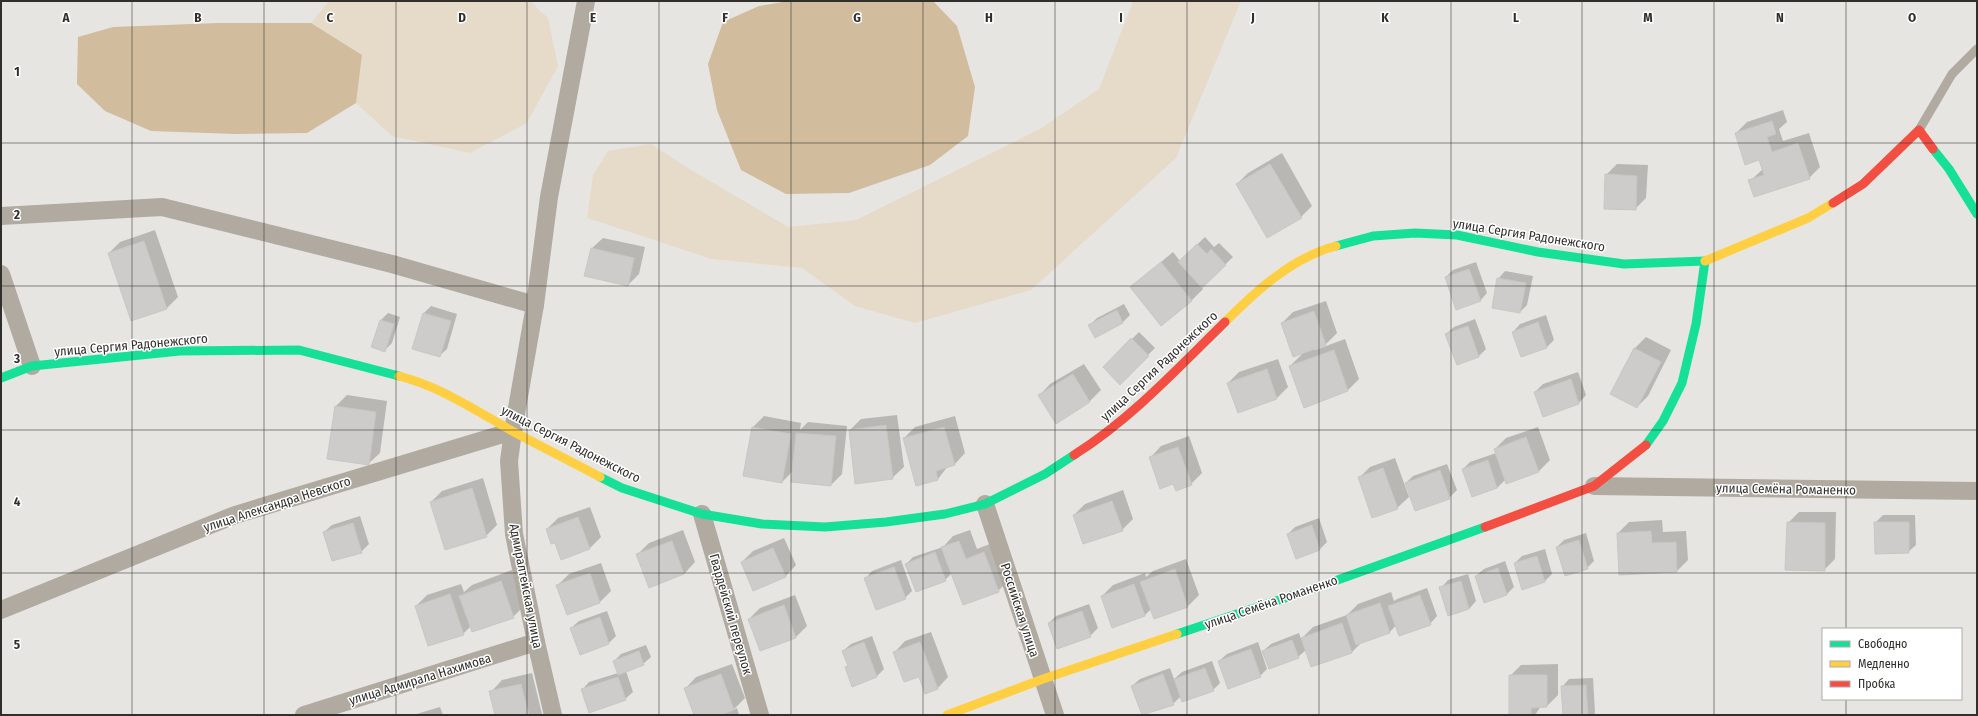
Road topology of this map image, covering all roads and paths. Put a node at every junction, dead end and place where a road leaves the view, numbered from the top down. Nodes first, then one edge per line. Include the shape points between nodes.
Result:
1 (586, 1) edge
2 (1977, 49) edge
3 (1918, 130) junction
4 (1977, 214) edge
5 (1, 216) edge
6 (1705, 261) junction
7 (1, 274) edge
8 (535, 305) junction
9 (32, 366) junction
10 (1, 378) edge
11 (513, 431) junction
12 (1594, 486) junction
13 (1977, 491) edge
14 (986, 504) junction
15 (702, 514) junction
16 (1, 610) edge
17 (536, 642) junction
18 (1043, 680) junction
19 (305, 715) edge
20 (553, 715) edge
21 (760, 715) edge
22 (947, 715) edge
23 (1055, 715) edge

1 - 8 street, Адмиралтейская улица via 549,197
2 - 3 lane via 1952,74
3 - 4 street via 1949,169
3 - 6 street, улица Сергия Радонежского via 1862,184 1808,218
5 - 8 street via 162,207 392,264
6 - 12 street, улица Семёна Романенко via 1696,324 1682,383 1663,421 1645,446
6 - 14 street, улица Сергия Радонежского via 1624,264 1538,252 1457,235 1373,236 1320,250 1251,296 1132,413 1099,439 1045,474
7 - 9 street
8 - 11 street, Адмиралтейская улица
9 - 10 street, улица Сергия Радонежского
9 - 11 street, улица Сергия Радонежского via 180,351 299,350 422,382 468,404
11 - 15 street, улица Сергия Радонежского via 622,488
11 - 16 street, улица Александра Невского via 234,515
11 - 17 street, Адмиралтейская улица via 509,461 514,534
12 - 13 street, улица Семёна Романенко
12 - 18 street, улица Семёна Романенко via 1325,584
14 - 15 street, улица Сергия Радонежского via 945,514 825,527 762,524
14 - 18 street, Российская улица
15 - 21 street, Гвардейский переулок
17 - 19 street, улица Адмирала Нахимова
17 - 20 street, Адмиралтейская улица
18 - 22 street, улица Семёна Романенко
18 - 23 street, Российская улица

